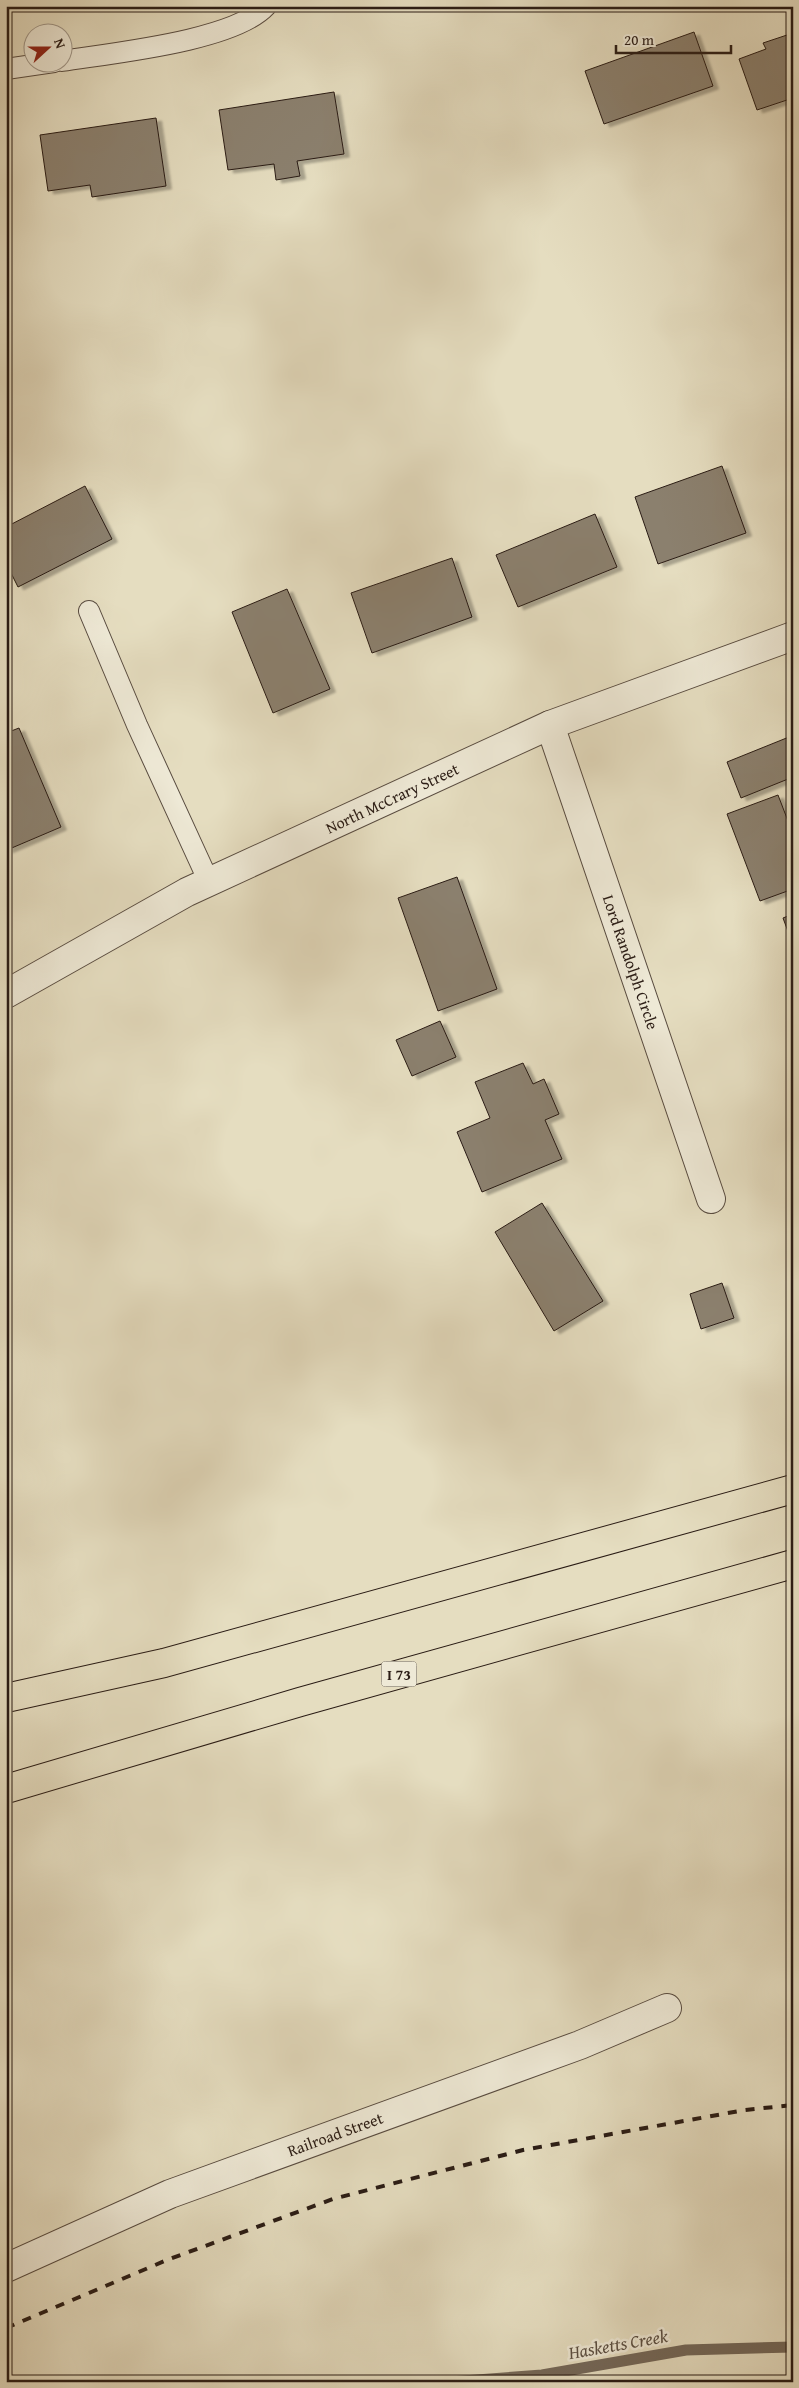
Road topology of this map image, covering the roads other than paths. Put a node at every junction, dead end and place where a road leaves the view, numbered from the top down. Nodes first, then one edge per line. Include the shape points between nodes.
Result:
1 (266, 6) edge
2 (72, 59) edge
3 (22, 67) edge
4 (6, 69) edge
5 (89, 610) dead end
6 (793, 636) edge
7 (550, 725) junction
8 (209, 882) junction
9 (6, 994) edge
10 (711, 1199) dead end
11 (793, 1489) edge
12 (793, 1564) edge
13 (6, 1698) edge
14 (6, 1789) edge
15 (667, 2008) dead end
16 (6, 2268) edge

1 - 2 lane via 250,20 194,39
3 - 4 lane
5 - 8 lane via 137,725
6 - 7 street, North McCrary Street
7 - 8 street, North McCrary Street
7 - 10 street, Lord Randolph Circle
8 - 9 street, North McCrary Street
11 - 13 highway via 164,1663
12 - 14 highway, I 73 via 300,1702
15 - 16 street, Railroad Street via 580,2045 170,2194

